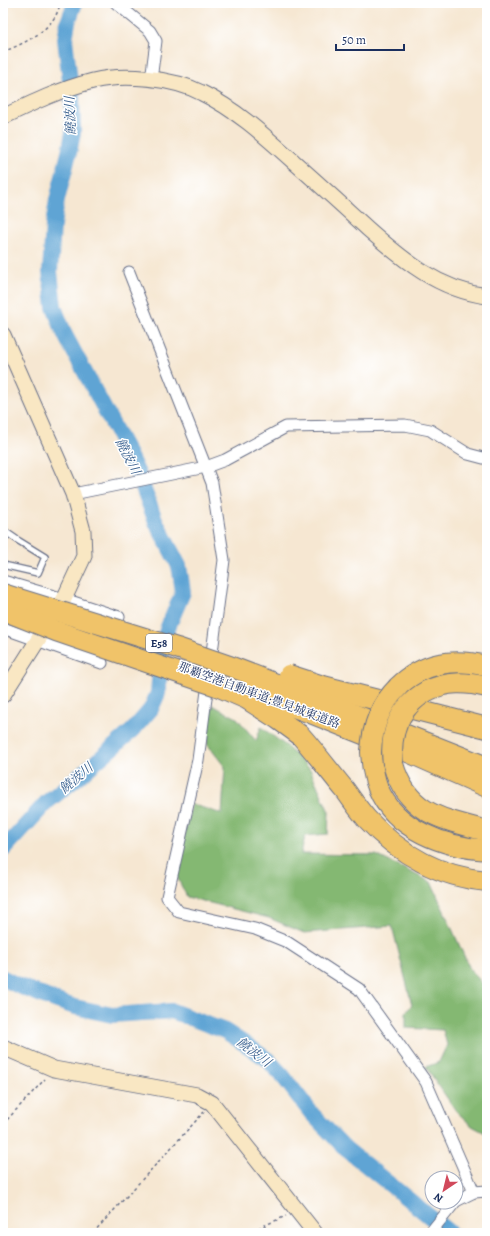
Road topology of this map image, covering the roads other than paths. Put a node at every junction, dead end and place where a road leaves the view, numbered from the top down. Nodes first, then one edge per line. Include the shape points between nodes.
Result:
1 (116, 3) edge
2 (150, 79) junction
3 (3, 117) edge
4 (128, 272) dead end
5 (487, 296) edge
6 (3, 335) edge
7 (487, 459) edge
8 (206, 467) junction
9 (72, 494) junction
10 (3, 530) edge
11 (3, 565) edge
12 (3, 581) edge
13 (3, 594) edge
14 (68, 607) junction
15 (3, 610) edge
16 (119, 617) dead end
17 (3, 628) edge
18 (38, 640) junction
19 (102, 663) dead end
20 (487, 666) edge
21 (487, 687) edge
22 (3, 695) edge
23 (315, 699) junction
24 (487, 728) edge
25 (487, 767) edge
26 (487, 787) edge
27 (487, 832) edge
28 (487, 850) edge
29 (487, 881) edge
30 (3, 1047) edge
31 (487, 1191) edge
32 (474, 1192) junction
33 (464, 1198) edge
34 (449, 1210) edge
35 (314, 1233) edge
36 (430, 1233) edge

1 - 2 street via 150,31 156,41
2 - 3 street via 121,77 94,81 53,94
2 - 5 street via 179,84 201,92 223,105 266,137 380,240 415,267 450,287
4 - 8 street
6 - 9 street
7 - 8 street via 468,454 430,430 404,425 286,427 225,460
8 - 9 street
8 - 32 street via 212,484 224,560 198,760 167,897 179,912 255,928 287,942 359,989 426,1082
9 - 14 street via 83,530 84,556
10 - 11 lane via 46,557 38,573
12 - 14 street
13 - 14 highway, bridge
14 - 16 street
14 - 18 street
14 - 23 highway, bridge via 206,650
15 - 23 highway, 那覇空港自動車道;豊見城東道路 / E58, bridge
15 - 29 highway, bridge via 247,699 278,718 300,736 366,818 398,848 444,872
17 - 18 street
18 - 19 street
18 - 22 street
20 - 28 highway, bridge via 456,661 442,663 409,677 388,699 378,716 371,752 378,788 401,819 419,832 444,843
21 - 27 highway, bridge via 458,683 446,684 427,691 412,702 399,719 392,741 393,764 397,776 412,800 436,816
23 - 24 highway
23 - 25 highway, 那覇空港自動車道;豊見城東道路 / E58
23 - 26 highway, 那覇空港自動車道;豊見城東道路 / E58 via 408,752
30 - 35 street via 54,1069 197,1095 212,1104
31 - 32 street
32 - 33 street
34 - 36 street

